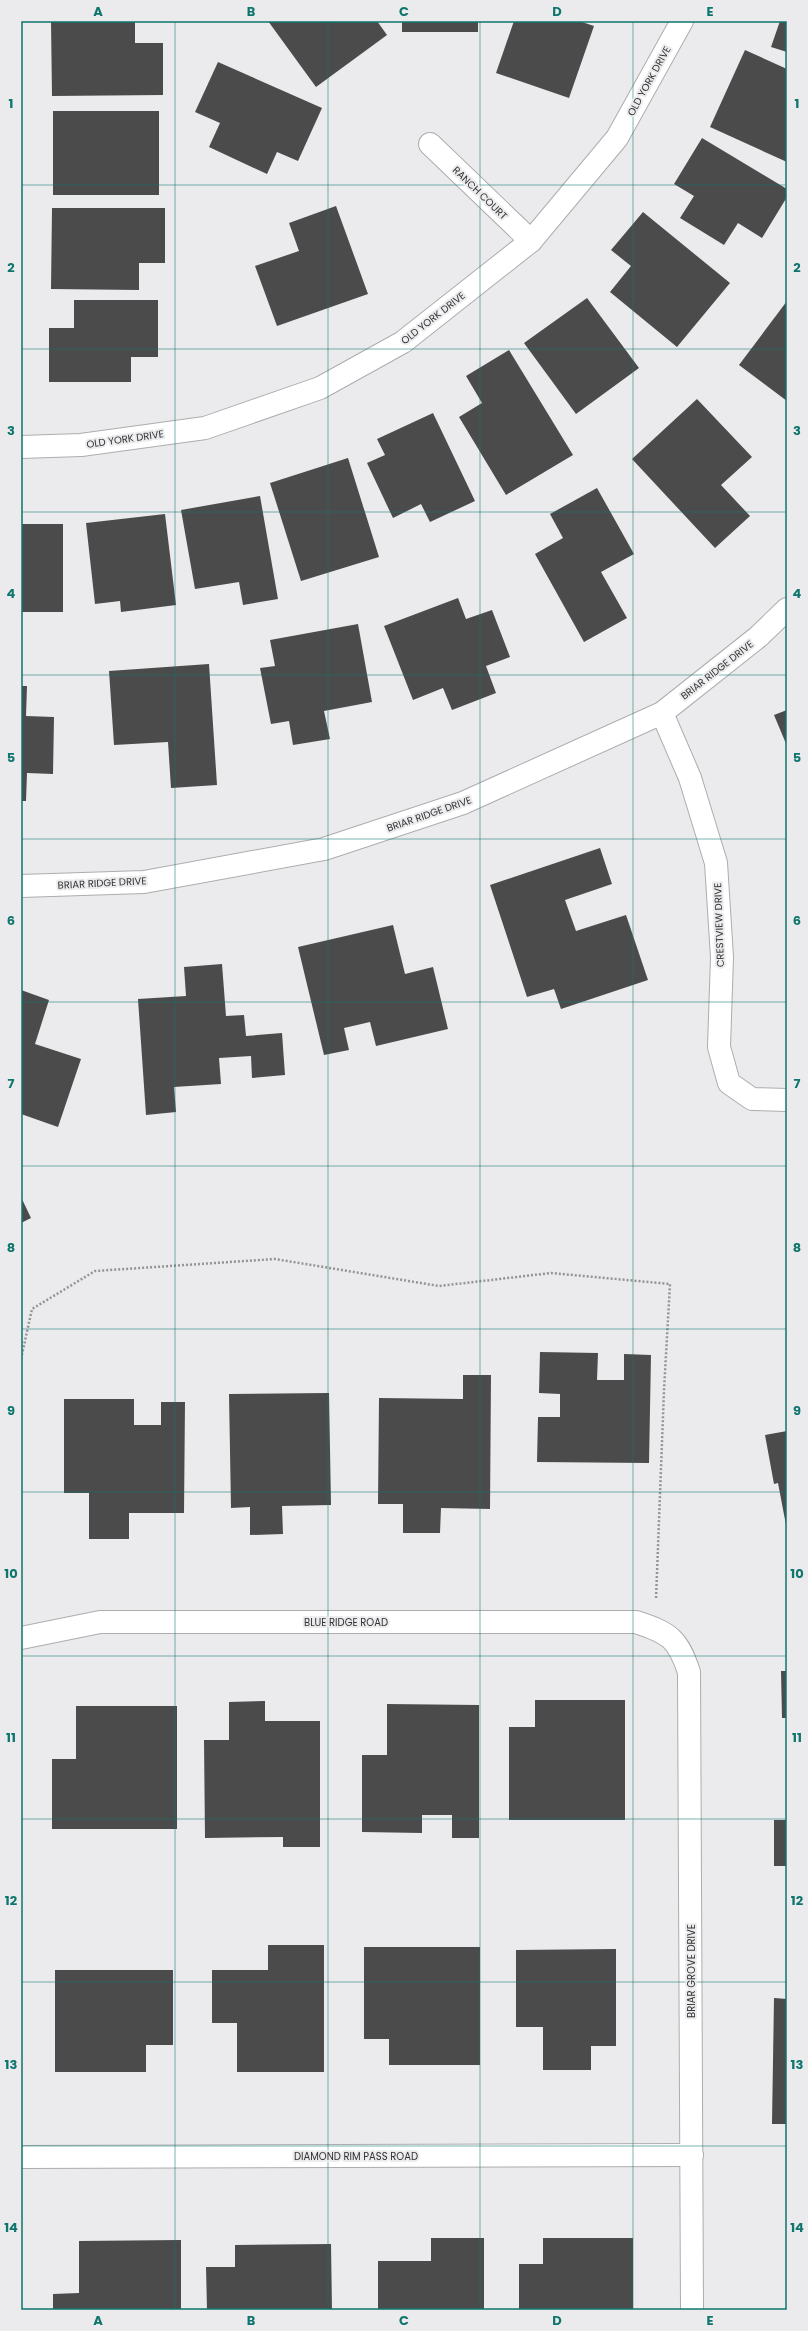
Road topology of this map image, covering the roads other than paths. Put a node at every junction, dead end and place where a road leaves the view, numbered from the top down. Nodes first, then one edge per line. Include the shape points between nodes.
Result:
1 (682, 21) edge
2 (430, 144) dead end
3 (531, 241) junction
4 (21, 447) edge
5 (787, 609) edge
6 (662, 713) junction
7 (21, 886) edge
8 (787, 1100) edge
9 (663, 1632) joint
10 (21, 1638) edge
11 (692, 2155) junction
12 (21, 2157) edge
13 (692, 2310) edge

1 - 3 street, OLD YORK DRIVE via 617,138
2 - 3 street, RANCH COURT
3 - 4 street, OLD YORK DRIVE via 403,342 320,388 205,428 81,445
5 - 6 street, BRIAR RIDGE DRIVE via 758,637
6 - 7 street, BRIAR RIDGE DRIVE via 463,804 324,849 144,882
6 - 8 street, CRESTVIEW DRIVE via 690,778 716,863 722,957 719,1047 729,1083 752,1099
9 - 10 street, BLUE RIDGE ROAD via 636,1622 100,1622
9 - 11 street, BRIAR GROVE DRIVE via 682,1650 688,1672
11 - 12 street, DIAMOND RIM PASS ROAD
11 - 13 street, BRIAR GROVE DRIVE

